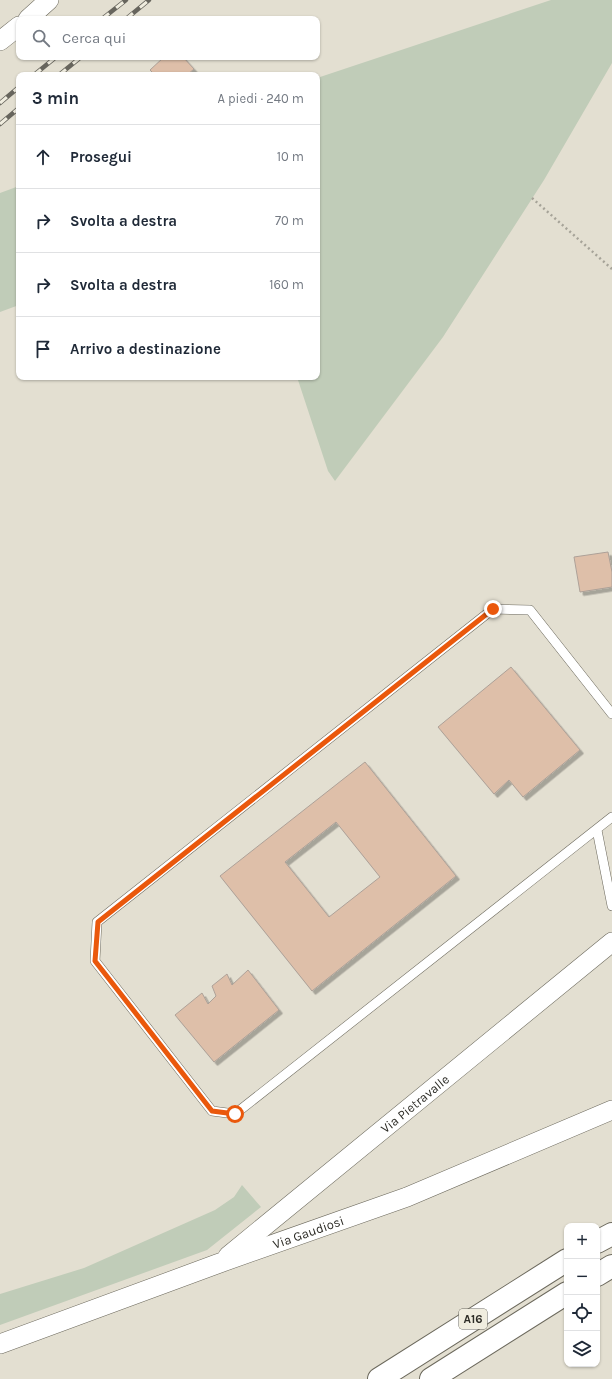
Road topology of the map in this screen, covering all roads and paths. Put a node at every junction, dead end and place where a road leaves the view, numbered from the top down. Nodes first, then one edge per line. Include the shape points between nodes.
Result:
1 (49, 0) edge
2 (31, 16) edge
3 (16, 28) edge
4 (0, 41) edge
5 (532, 198) dead end
6 (612, 270) edge
7 (612, 714) edge
8 (612, 817) edge
9 (597, 830) junction
10 (612, 906) edge
11 (612, 942) edge
12 (612, 1110) edge
13 (612, 1234) edge
14 (600, 1240) edge
15 (564, 1262) edge
16 (217, 1264) junction
17 (612, 1266) edge
18 (600, 1273) edge
19 (564, 1295) edge
20 (0, 1344) edge
21 (379, 1379) edge
22 (431, 1379) edge

1 - 2 street
3 - 4 street
5 - 6 path
7 - 9 lane via 530,610 493,609 98,922 95,961 212,1111 235,1114
8 - 9 lane
9 - 10 lane
11 - 16 street, Via Pietravalle
12 - 16 street, Via Gaudiosi via 407,1197
13 - 14 highway
15 - 21 highway, A16
16 - 20 street, Via Gaudiosi
17 - 18 highway
19 - 22 highway, A16

